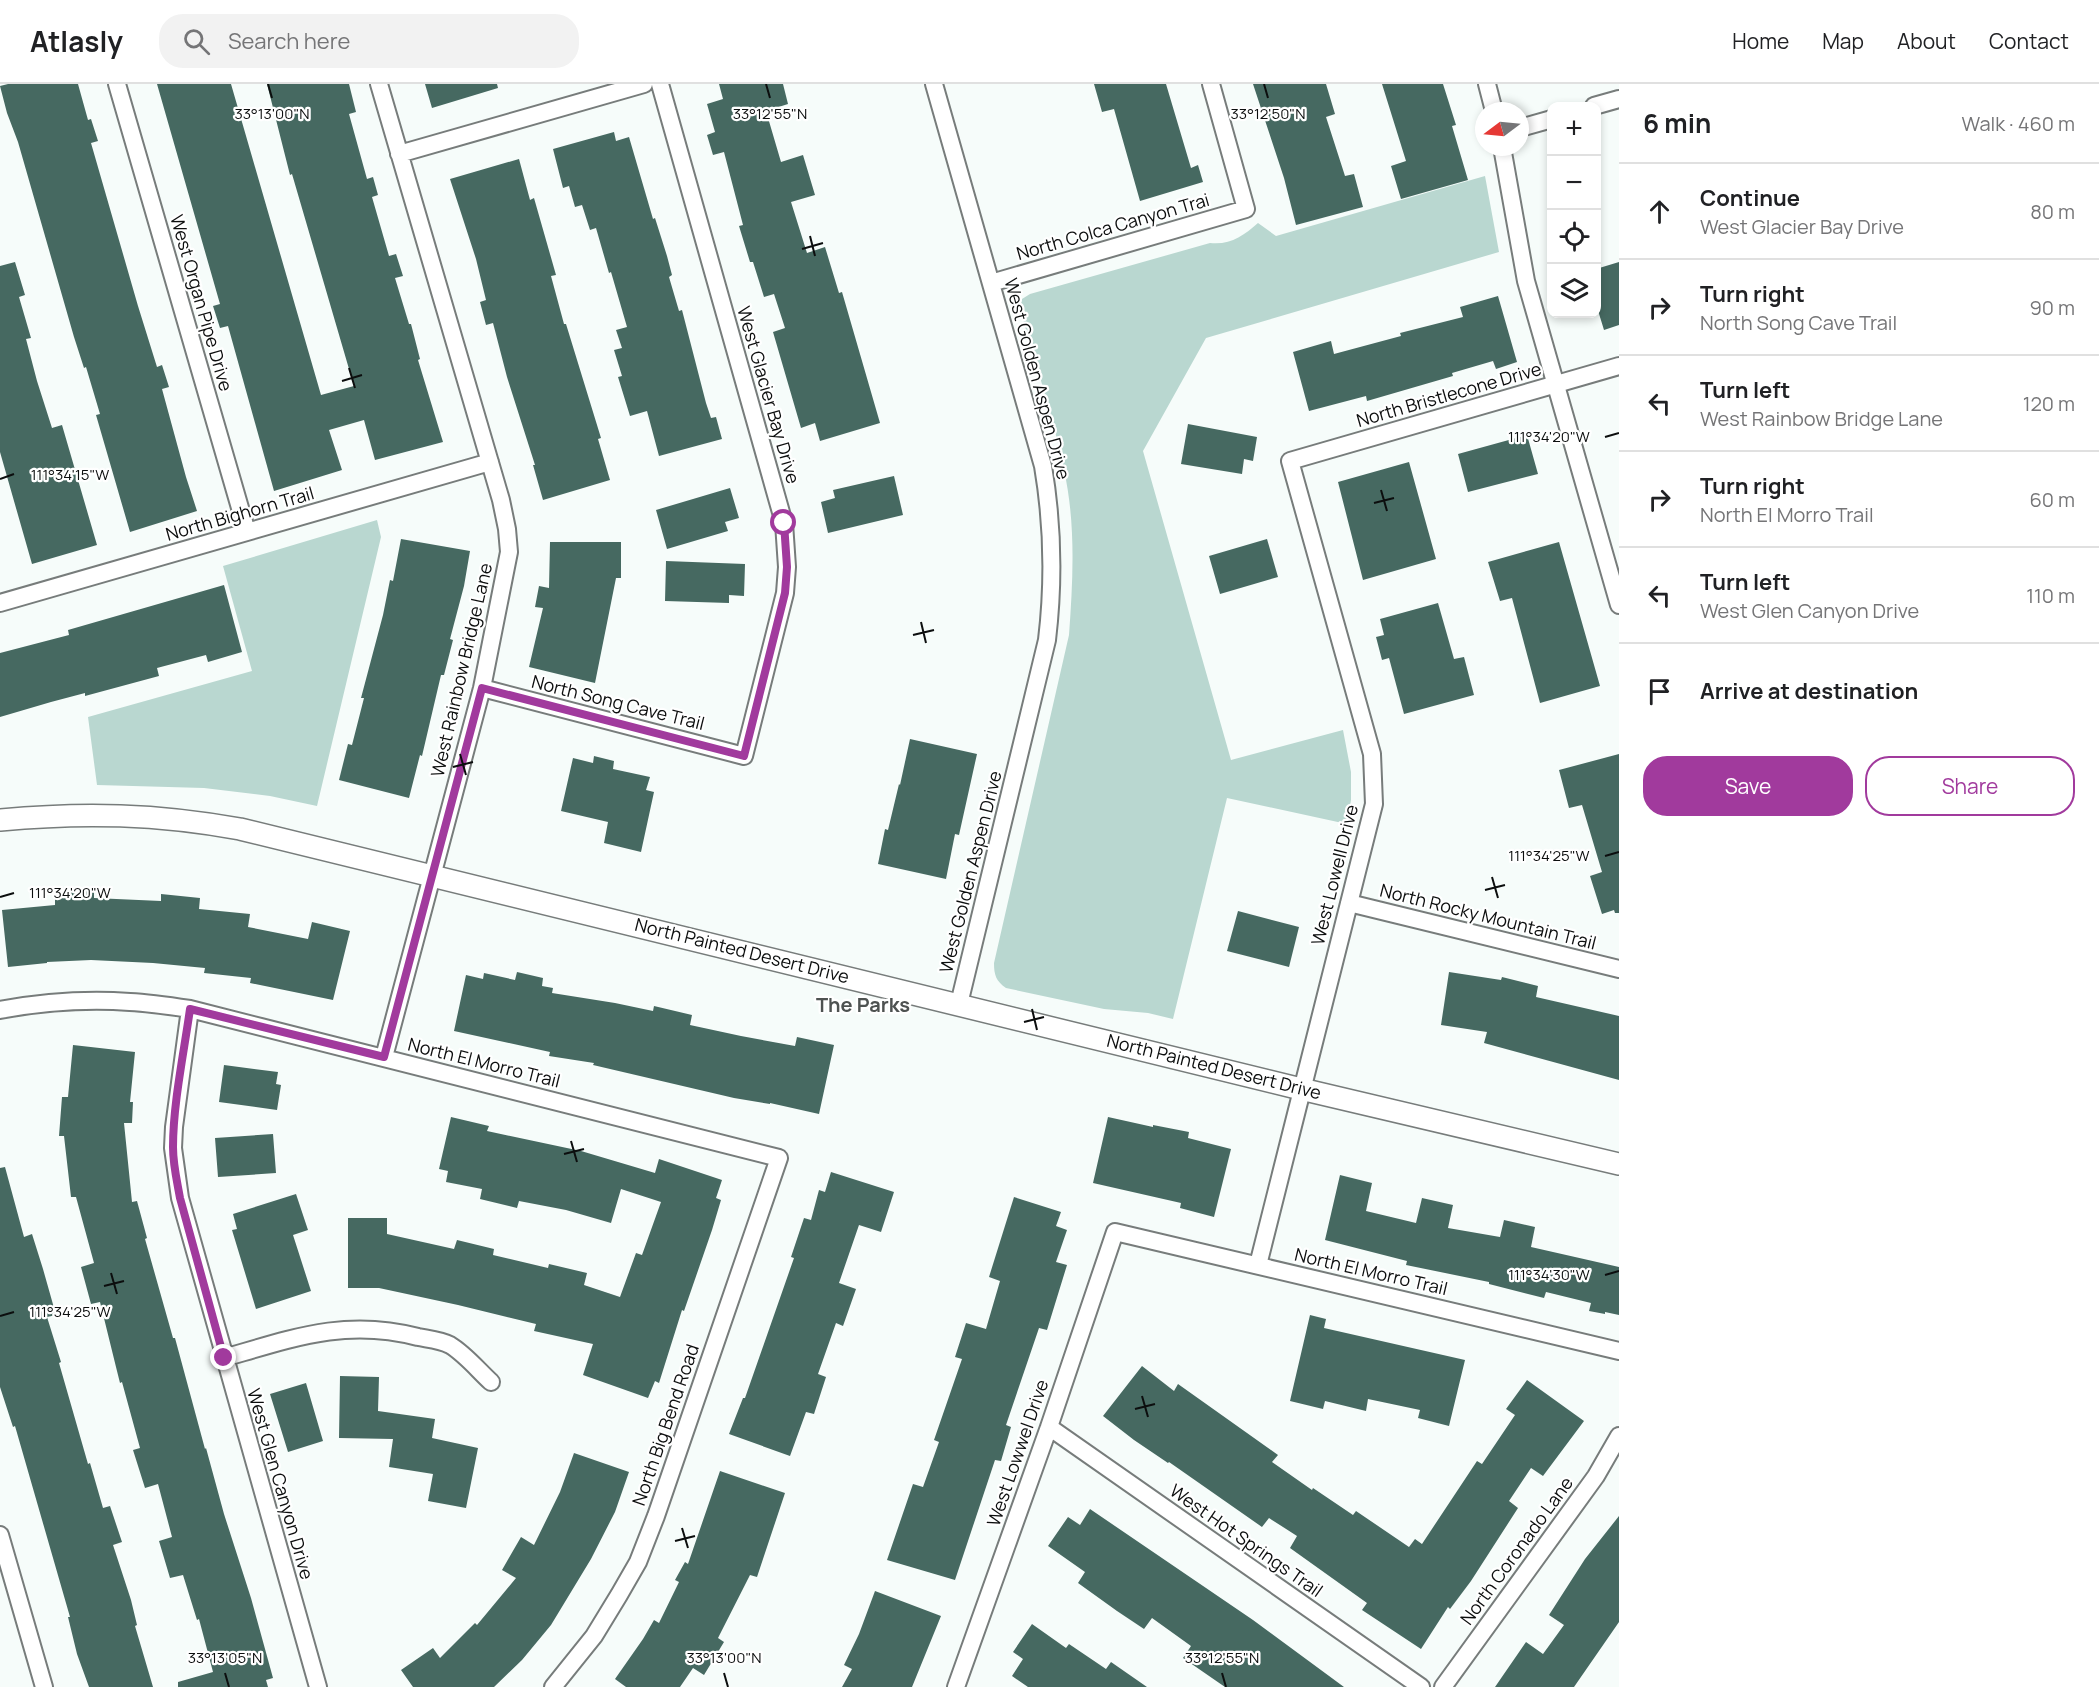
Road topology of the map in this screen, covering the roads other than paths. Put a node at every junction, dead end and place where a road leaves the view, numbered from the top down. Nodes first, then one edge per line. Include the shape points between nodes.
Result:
1 (117, 84) edge
2 (379, 84) edge
3 (644, 84) edge
4 (660, 84) edge
5 (934, 84) edge
6 (1211, 84) edge
7 (1487, 84) edge
8 (1619, 99) edge
9 (1492, 102) edge
10 (1601, 104) edge
11 (1547, 120) edge
12 (1529, 125) edge
13 (399, 154) junction
14 (1504, 156) edge
15 (991, 283) junction
16 (1619, 366) edge
17 (1557, 384) junction
18 (1290, 460) joint
19 (490, 462) junction
20 (247, 532) junction
21 (0, 603) edge
22 (1619, 605) edge
23 (482, 688) junction
24 (744, 756) joint
25 (0, 820) edge
26 (432, 876) junction
27 (1349, 903) junction
28 (1619, 969) edge
29 (959, 1004) junction
30 (190, 1009) junction
31 (0, 1010) edge
32 (384, 1057) junction
33 (1301, 1089) junction
34 (779, 1158) joint
35 (1619, 1164) edge
36 (1115, 1232) joint
37 (1258, 1265) junction
38 (1619, 1352) edge
39 (224, 1358) junction
40 (491, 1382) dead end
41 (1049, 1427) junction
42 (1619, 1436) edge
43 (0, 1535) edge
44 (44, 1687) edge
45 (318, 1687) edge
46 (554, 1687) edge
47 (957, 1687) edge
48 (1422, 1687) edge
49 (1443, 1687) edge

1 - 20 street, West Organ Pipe Drive
2 - 13 street, West Rainbow Bridge Lane
3 - 13 street
4 - 24 street, West Glacier Bay Drive via 784,523 785,593
5 - 15 street, West Golden Aspen Drive
6 - 15 street, North Colca Canyon Trai via 1246,209
7 - 9 street
8 - 10 street
11 - 12 street
13 - 19 street, West Rainbow Bridge Lane
14 - 17 street via 1526,281
15 - 29 street, West Golden Aspen Drive via 1043,466 1050,509 1052,598 1047,640
16 - 17 street, North Bristlecone Drive
17 - 18 street, North Bristlecone Drive
17 - 22 street
18 - 27 street, West Lowell Drive via 1372,754 1374,804
19 - 20 street, North Bighorn Trail
19 - 23 street, West Rainbow Bridge Lane via 509,552
20 - 21 street, North Bighorn Trail
23 - 24 street, North Song Cave Trail
23 - 26 street, West Rainbow Bridge Lane
25 - 26 street, North Painted Desert Drive via 69,814 162,817 240,829
26 - 29 street, North Painted Desert Drive
26 - 32 street, West Rainbow Bridge Lane
27 - 28 street, North Rocky Mountain Trail
27 - 33 street, West Lowell Drive
29 - 33 street, North Painted Desert Drive
30 - 31 street, North El Morro Trail via 89,1002
30 - 32 street, North El Morro Trail
30 - 39 street, West Glen Canyon Drive via 174,1127 175,1175
32 - 34 street, North El Morro Trail
33 - 35 street, North Painted Desert Drive
33 - 37 street, West Lowell Drive
34 - 46 street, North Big Bend Road via 638,1562 594,1636
36 - 37 street, North El Morro Trail
36 - 41 street, West Lowwel Drive
37 - 38 street, North El Morro Trail
39 - 40 street via 323,1331 376,1329 449,1344
39 - 45 street, West Glen Canyon Drive
41 - 47 street, West Lowwel Drive
41 - 48 street, West Hot Springs Trail
42 - 49 street, North Coronado Lane via 1596,1476
43 - 44 street

